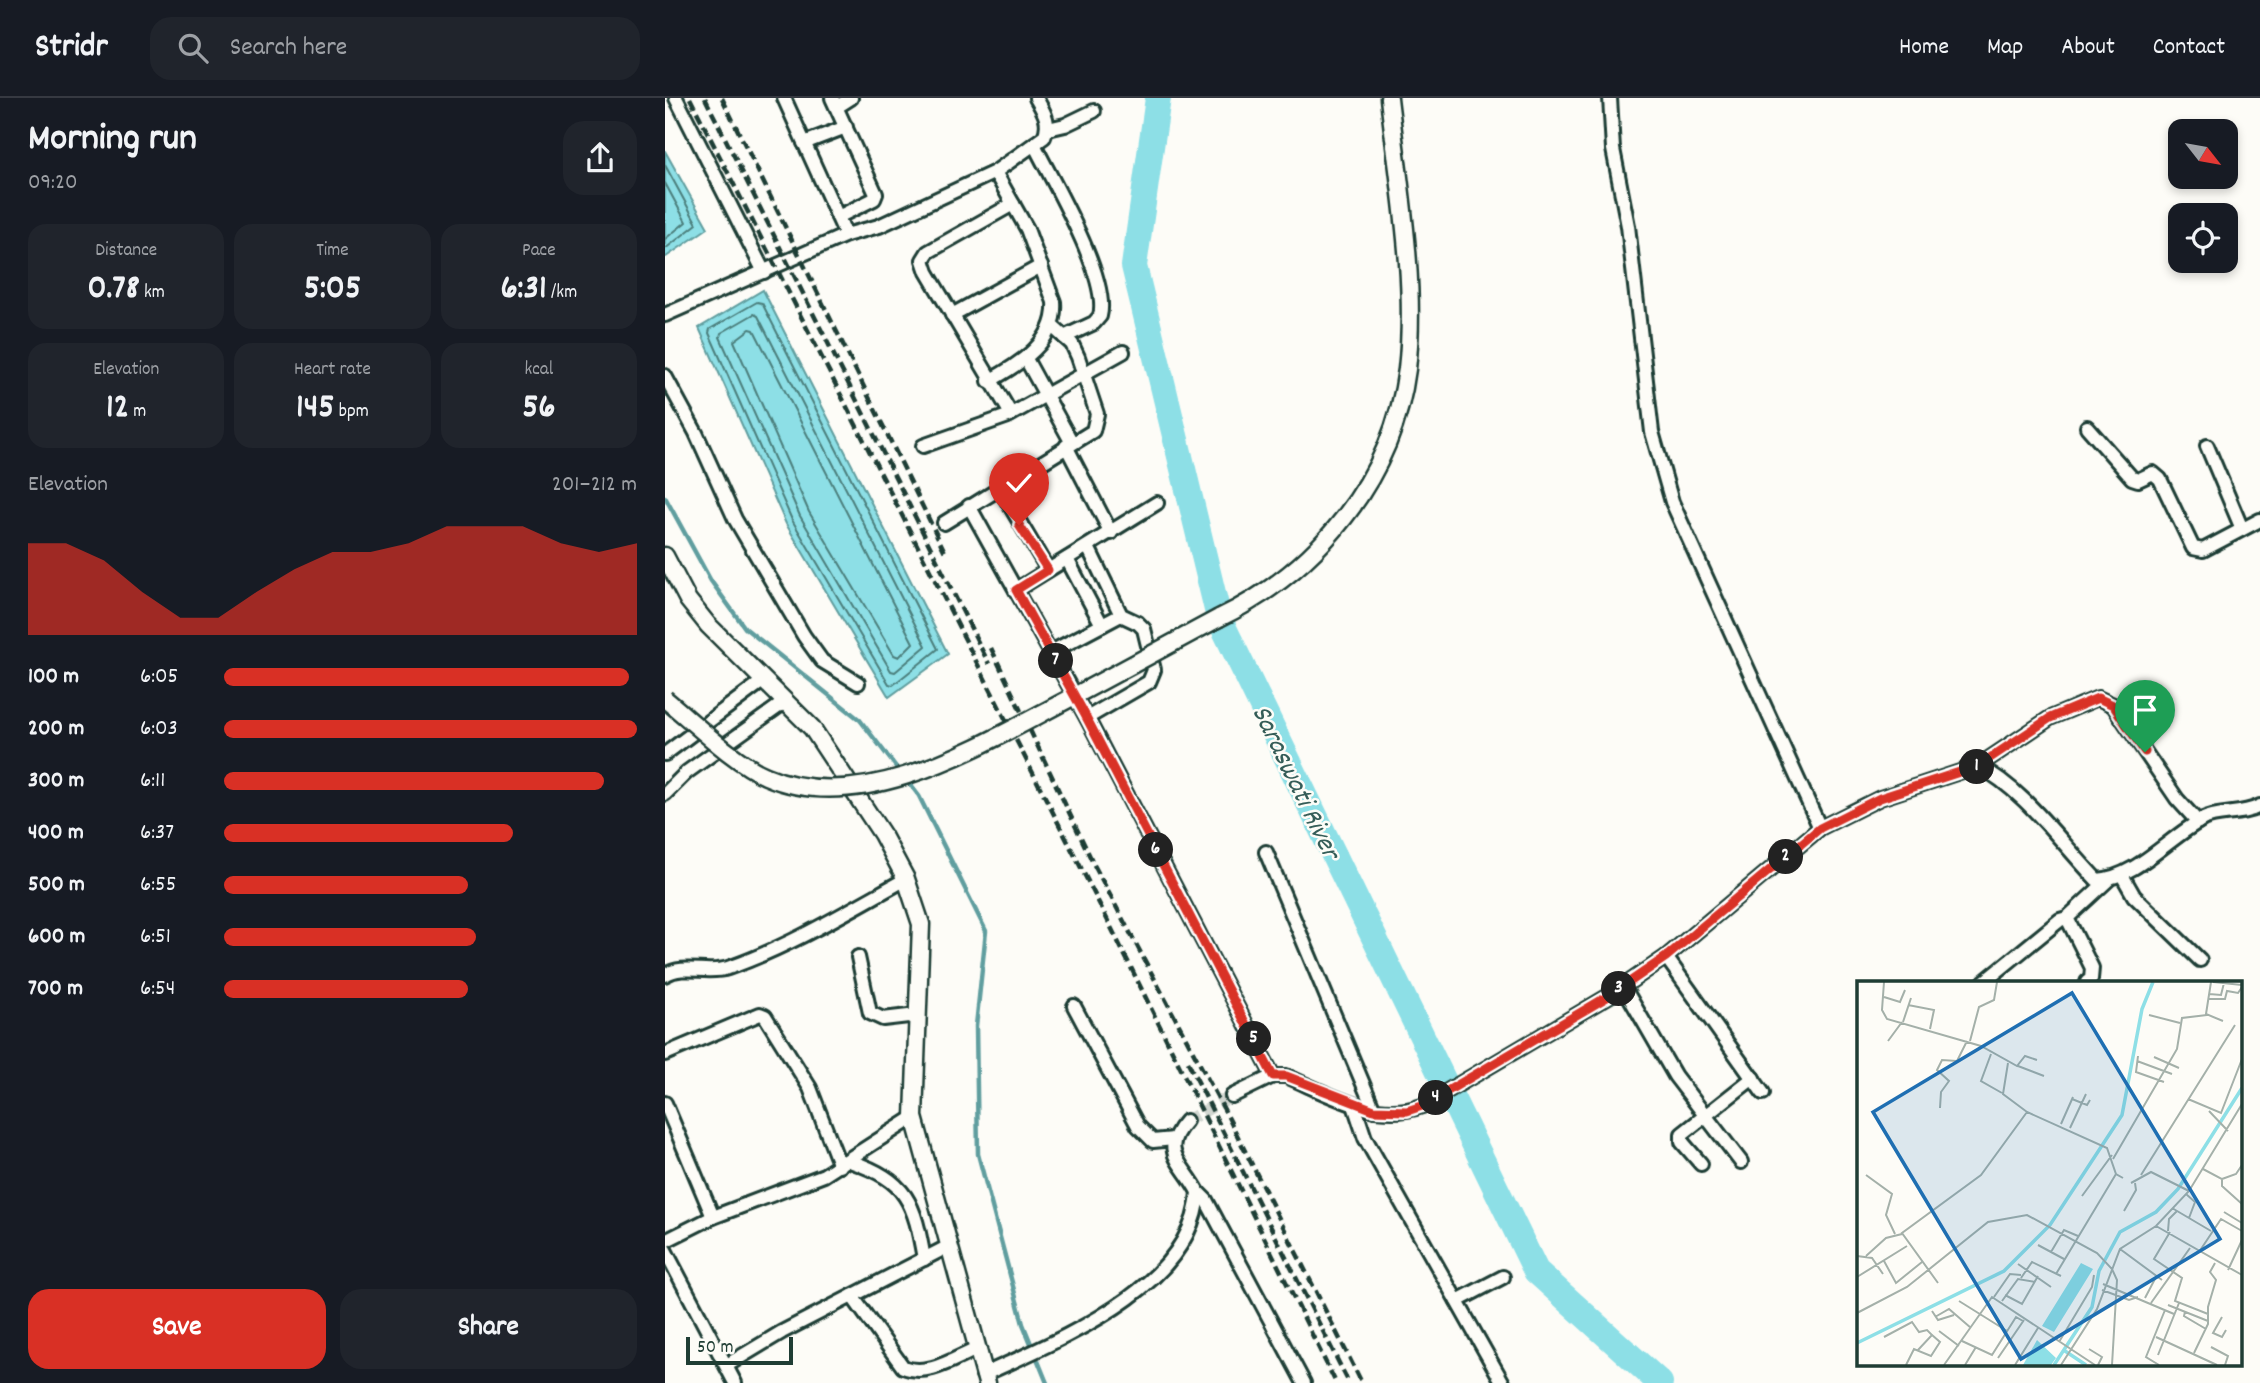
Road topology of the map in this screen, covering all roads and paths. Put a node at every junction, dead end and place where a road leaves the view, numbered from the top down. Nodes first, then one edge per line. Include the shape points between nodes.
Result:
1 (676, 98) edge
2 (784, 98) edge
3 (851, 98) edge
4 (1036, 98) edge
5 (1389, 98) edge
6 (1610, 98) edge
7 (834, 102) edge
8 (1094, 111) dead end
9 (846, 127) junction
10 (1048, 128) junction
11 (804, 143) junction
12 (1034, 144) junction
13 (995, 172) junction
14 (1013, 204) junction
15 (838, 217) junction
16 (846, 235) junction
17 (1041, 266) junction
18 (764, 272) junction
19 (665, 315) edge
20 (952, 315) junction
21 (1052, 326) junction
22 (1064, 337) junction
23 (1123, 352) dead end
24 (1026, 359) junction
25 (1082, 374) junction
26 (665, 376) edge
27 (989, 381) junction
28 (1047, 394) junction
29 (1011, 414) junction
30 (2087, 427) dead end
31 (1069, 444) junction
32 (923, 446) dead end
33 (2207, 446) dead end
34 (999, 487) junction
35 (1157, 503) dead end
36 (969, 506) junction
37 (2260, 520) edge
38 (944, 523) dead end
39 (2242, 529) junction
40 (1111, 533) junction
41 (1088, 547) junction
42 (665, 555) edge
43 (1067, 559) junction
44 (1048, 570) junction
45 (1016, 590) junction
46 (1121, 615) junction
47 (1102, 625) junction
48 (1051, 652) junction
49 (764, 680) junction
50 (858, 683) dead end
51 (665, 699) edge
52 (786, 701) junction
53 (1087, 718) junction
54 (665, 754) edge
55 (1978, 766) junction
56 (665, 794) edge
57 (2260, 806) edge
58 (2199, 822) junction
59 (1820, 828) junction
60 (1266, 852) dead end
61 (2122, 876) junction
62 (906, 879) junction
63 (2108, 880) junction
64 (2067, 918) junction
65 (858, 957) dead end
66 (1666, 957) junction
67 (2200, 960) dead end
68 (667, 969) edge
69 (1985, 981) edge
70 (2088, 981) edge
71 (1623, 986) junction
72 (1075, 1006) dead end
73 (917, 1015) junction
74 (665, 1054) edge
75 (1273, 1076) junction
76 (1753, 1078) junction
77 (1763, 1093) dead end
78 (1233, 1096) tunnel mouth
79 (665, 1103) edge
80 (1354, 1105) junction
81 (1374, 1110) junction
82 (1705, 1116) junction
83 (914, 1117) junction
84 (1186, 1121) tunnel mouth
85 (1174, 1139) junction
86 (1741, 1161) dead end
87 (845, 1163) junction
88 (1701, 1164) dead end
89 (1198, 1192) junction
90 (713, 1217) junction
91 (665, 1241) edge
92 (949, 1246) junction
93 (665, 1250) edge
94 (924, 1259) junction
95 (1503, 1277) dead end
96 (852, 1296) junction
97 (1457, 1301) junction
98 (977, 1349) junction
99 (727, 1365) junction
100 (985, 1379) edge
101 (1499, 1382) edge
102 (735, 1383) edge
103 (1304, 1383) edge

1 - 18 street
2 - 11 street
3 - 7 street
4 - 10 street
5 - 51 street, bridge via 1406,245 1407,369 1386,446 1358,504 1299,566 1256,601 954,760 895,780 833,788 765,776
6 - 59 street via 1652,432 1669,490
7 - 9 street
8 - 10 street
9 - 11 street
9 - 15 street via 876,194
10 - 12 street
11 - 15 street
12 - 13 street
12 - 22 street via 1100,288 1100,316
13 - 14 street
13 - 16 street via 879,226
14 - 17 street
14 - 20 street via 928,252 923,260
15 - 16 street
16 - 18 street
17 - 20 street
17 - 21 street via 1054,302
18 - 19 street
20 - 27 street
21 - 22 street
21 - 24 street
22 - 25 street via 1072,344
23 - 25 street
24 - 27 street
24 - 28 street
25 - 28 street
25 - 31 street via 1097,424
26 - 50 street via 735,519 804,636 822,661
27 - 29 street
28 - 29 street
28 - 31 street
29 - 32 street
30 - 39 street via 2132,478 2153,473 2160,479 2193,548 2203,550
31 - 34 street
31 - 40 street
33 - 39 street
34 - 36 street
34 - 44 street
35 - 40 street
36 - 38 street
36 - 45 street
37 - 39 street
40 - 41 street
41 - 43 street
41 - 46 street
42 - 49 street via 688,600
43 - 44 street
43 - 47 street
44 - 45 street
45 - 48 street
46 - 47 street
46 - 53 street via 1144,629 1153,677
47 - 48 street
48 - 53 street
49 - 52 street
49 - 54 street
52 - 56 street via 687,772
52 - 62 street via 813,728
53 - 75 street
55 - 58 street via 2050,718 2098,698 2113,705
55 - 59 street via 1880,798
55 - 63 street via 2014,791 2097,880
57 - 58 street
58 - 61 street
59 - 66 street
60 - 81 street
61 - 63 street
61 - 67 street via 2134,896
62 - 68 street via 802,937 746,961 717,971
62 - 73 street via 921,924
63 - 64 street
64 - 69 street
64 - 70 street via 2092,968
65 - 73 street via 870,1013 883,1019
66 - 71 street
66 - 76 street
71 - 81 street via 1422,1106 1407,1111
71 - 82 street via 1642,1024
72 - 85 street via 1138,1126 1153,1141
73 - 83 street
74 - 87 street via 760,1014 765,1016 810,1088
75 - 78 street
75 - 80 street via 1286,1076
76 - 77 street
76 - 82 street
79 - 90 street
80 - 81 street
80 - 97 street via 1365,1138
82 - 86 street
82 - 88 street via 1681,1138
83 - 87 street
83 - 92 street
84 - 85 street
85 - 89 street via 1173,1154
87 - 90 street
87 - 94 street via 886,1175 909,1198
89 - 100 street via 1191,1229 1182,1245 1129,1297
89 - 103 street
90 - 91 street
92 - 94 street
92 - 98 street
93 - 99 street
94 - 96 street
95 - 97 street
96 - 98 street via 903,1367 926,1371
96 - 99 street
97 - 101 street
98 - 100 street
99 - 102 street

